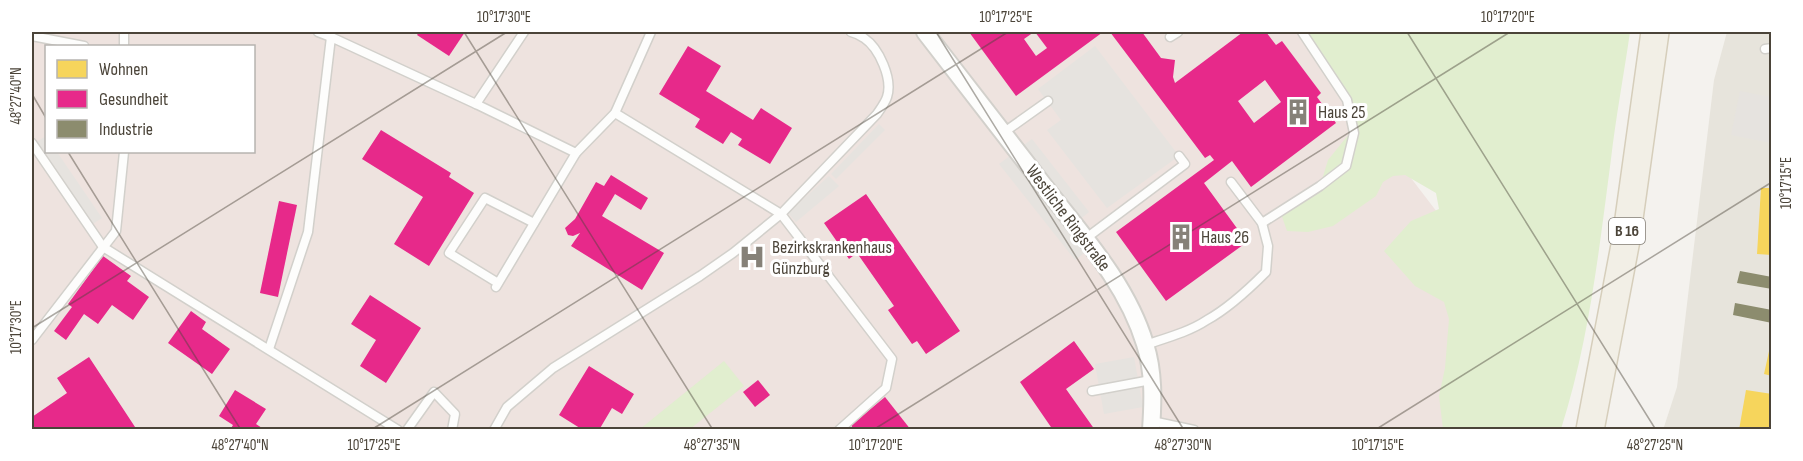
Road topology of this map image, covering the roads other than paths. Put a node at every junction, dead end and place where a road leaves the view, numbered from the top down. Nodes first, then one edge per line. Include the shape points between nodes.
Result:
1 (318, 32) edge
2 (524, 32) edge
3 (651, 32) edge
4 (851, 32) edge
5 (925, 32) edge
6 (1178, 32) edge
7 (1302, 32) edge
8 (1655, 32) edge
9 (32, 36) edge
10 (331, 37) junction
11 (1170, 37) dead end
12 (79, 45) edge
13 (1048, 101) dead end
14 (476, 104) junction
15 (615, 113) junction
16 (1003, 133) junction
17 (32, 143) edge
18 (124, 153) edge
19 (576, 153) junction
20 (1179, 156) dead end
21 (1232, 182) dead end
22 (781, 214) junction
23 (534, 223) junction
24 (1262, 223) junction
25 (1085, 239) junction
26 (103, 247) junction
27 (32, 340) edge
28 (1146, 345) junction
29 (269, 349) junction
30 (1151, 380) junction
31 (1092, 391) dead end
32 (1151, 425) edge
33 (398, 429) edge
34 (407, 429) edge
35 (452, 429) edge
36 (494, 429) edge
37 (839, 429) edge
38 (1194, 429) edge
39 (1590, 429) edge

1 - 10 lane
2 - 14 lane
3 - 15 lane
4 - 22 lane via 865,38 886,71 886,98 878,114
5 - 16 street, Westliche Ringstraße
6 - 11 lane
7 - 24 lane via 1347,100 1354,134 1346,166
8 - 39 main road, B 16 via 1626,240
9 - 12 lane
10 - 14 lane
10 - 29 lane via 308,232
13 - 16 lane
14 - 19 lane
15 - 19 lane
15 - 22 lane
16 - 25 street, Westliche Ringstraße
17 - 26 lane
18 - 26 lane via 116,231
19 - 23 lane
20 - 25 lane via 1185,164
21 - 24 lane
22 - 36 lane via 700,276 553,368 507,408
22 - 37 lane via 892,359 886,388
23 - 23 lane via 497,285 449,253 485,198
24 - 28 lane via 1268,246 1266,272 1208,320
25 - 28 street, Westliche Ringstraße via 1118,285
26 - 27 lane
26 - 29 lane
28 - 30 street, Westliche Ringstraße
29 - 33 lane
30 - 31 lane
30 - 32 street, Westliche Ringstraße
32 - 38 lane
34 - 35 lane via 434,392 455,414

